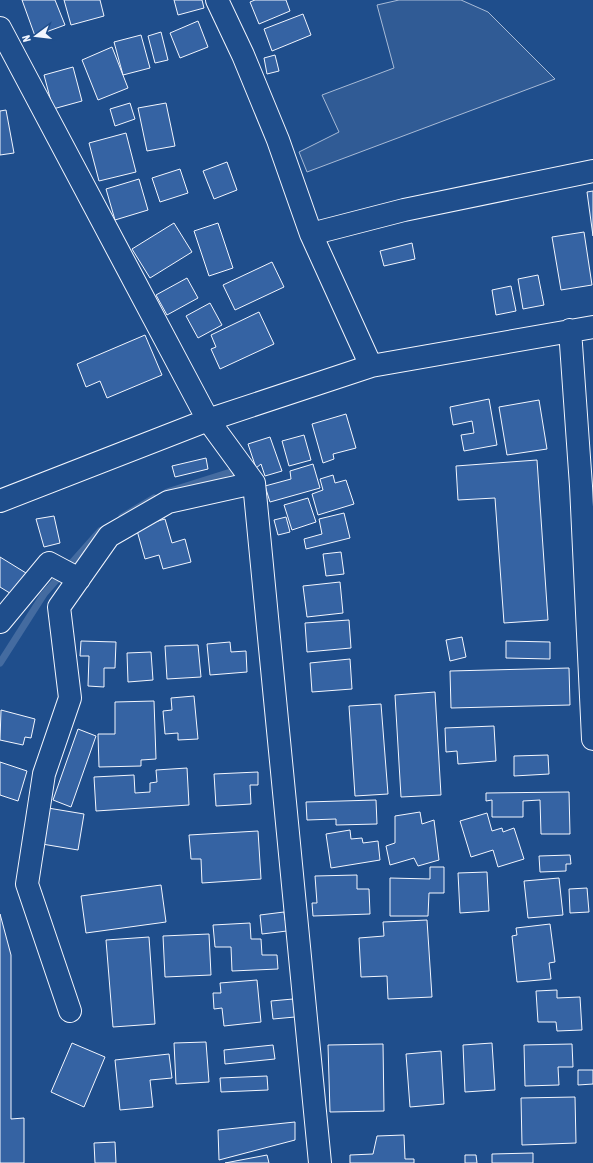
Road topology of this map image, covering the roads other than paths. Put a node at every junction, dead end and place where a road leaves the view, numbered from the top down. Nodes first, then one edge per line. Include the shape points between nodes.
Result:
1 (217, 0) edge
2 (0, 28) edge
3 (593, 170) edge
4 (312, 234) junction
5 (593, 327) edge
6 (570, 330) junction
7 (372, 366) junction
8 (208, 420) junction
9 (254, 483) junction
10 (587, 486) edge
11 (0, 501) edge
12 (79, 579) junction
13 (0, 622) edge
14 (593, 739) edge
15 (70, 1011) dead end
16 (320, 1163) edge

1 - 4 street via 275,132
2 - 8 street
3 - 4 street via 404,210
4 - 7 street
5 - 6 street
6 - 7 street
6 - 10 street
7 - 8 street
8 - 9 street
8 - 11 street
9 - 12 street via 168,502 109,536
9 - 16 street
10 - 14 street
12 - 13 street via 48,563
12 - 15 street via 59,607 70,698 44,774 27,884

